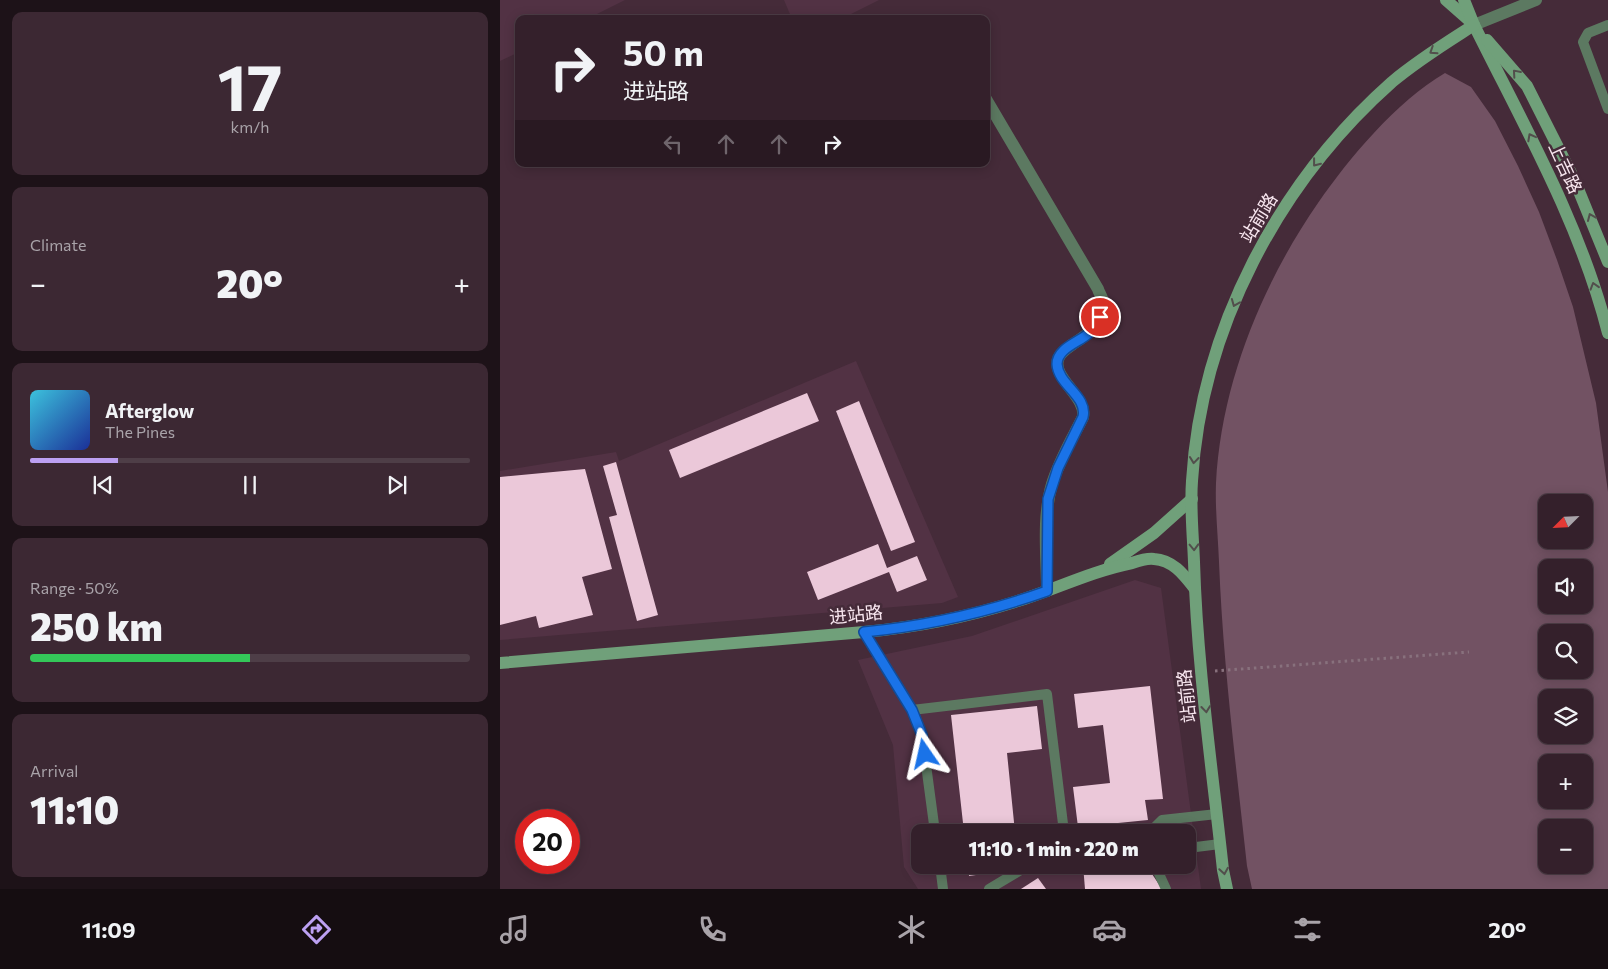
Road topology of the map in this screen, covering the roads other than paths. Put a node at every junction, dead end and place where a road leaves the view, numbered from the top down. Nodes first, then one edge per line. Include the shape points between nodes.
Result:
1 (1446, 0) edge
2 (1464, 0) edge
3 (1536, 0) edge
4 (1474, 25) junction
5 (1608, 25) edge
6 (990, 107) edge
7 (1608, 109) edge
8 (1608, 262) edge
9 (1608, 333) edge
10 (1192, 499) junction
11 (1104, 569) junction
12 (1195, 589) junction
13 (1047, 591) junction
14 (864, 632) junction
15 (500, 663) edge
16 (912, 710) junction
17 (1217, 814) junction
18 (934, 824) edge
19 (1063, 824) edge
20 (1158, 824) edge
21 (1220, 844) junction
22 (1196, 847) edge
23 (941, 874) edge
24 (1014, 874) edge
25 (1159, 874) edge
26 (943, 889) edge
27 (989, 889) edge
28 (1166, 889) edge
29 (1227, 889) edge

1 - 4 street, 上吉路
2 - 4 street, 上吉路
3 - 4 street
8 -> 4 street, 上吉路 via 1574,179 1527,86
9 -> 4 street, 上吉路 via 1574,230 1534,141
4 -> 10 street, 站前路 via 1422,58 1371,102 1328,148 1285,208 1242,286 1224,328 1198,426
5 - 7 lane via 1588,33 1582,42
6 - 13 street via 1103,303 1093,330 1058,358 1060,372 1084,410 1048,499
10 - 11 street via 1154,533
10 -> 12 street, 站前路
11 - 12 street, 进站路 via 1152,558 1169,562
11 - 13 street, 进站路
12 -> 17 street, 站前路
13 - 14 street, 进站路 via 945,620
14 - 15 street, 进站路
14 - 16 lane
16 - 18 lane via 922,735
16 - 19 lane via 1047,694
17 - 20 lane via 1162,820
17 - 21 street, 站前路
21 - 22 lane
21 -> 29 street, 站前路
23 - 26 lane
24 - 27 lane
25 - 28 lane

